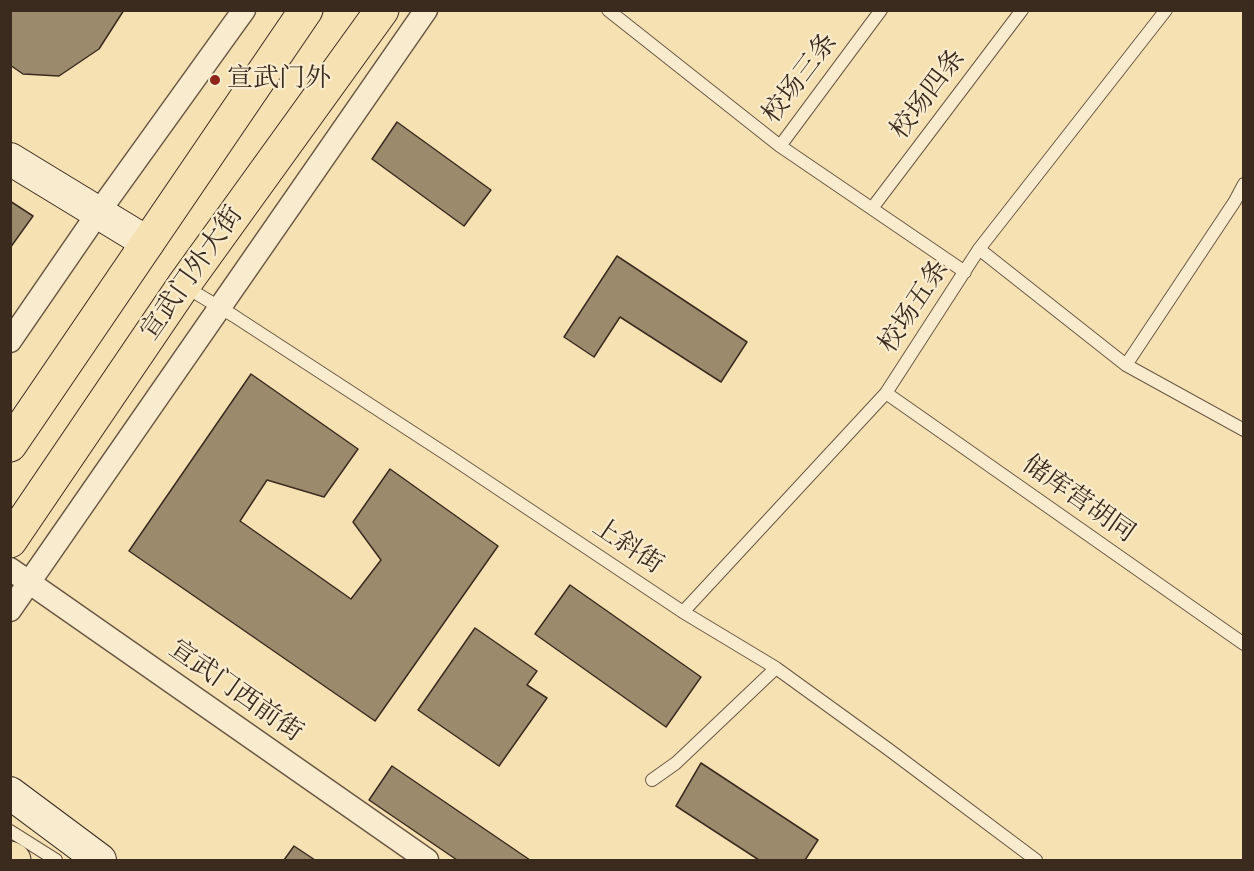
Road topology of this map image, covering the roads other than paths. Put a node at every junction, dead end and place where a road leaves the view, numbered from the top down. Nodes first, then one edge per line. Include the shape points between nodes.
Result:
1 (244, 10) edge
2 (306, 10) edge
3 (382, 10) edge
4 (426, 10) edge
5 (608, 10) edge
6 (881, 10) edge
7 (1022, 10) edge
8 (1166, 10) edge
9 (780, 146) junction
10 (10, 159) edge
11 (1244, 184) edge
12 (1239, 203) edge
13 (873, 207) junction
14 (98, 213) junction
15 (148, 243) junction
16 (979, 249) junction
17 (965, 272) junction
18 (183, 286) junction
19 (221, 308) junction
20 (10, 341) edge
21 (1126, 365) junction
22 (886, 393) junction
23 (1244, 430) edge
24 (10, 445) edge
25 (10, 541) edge
26 (19, 575) edge
27 (10, 610) edge
28 (683, 612) junction
29 (1244, 644) edge
30 (776, 668) junction
31 (652, 780) dead end
32 (10, 793) edge
33 (10, 831) edge
34 (10, 858) edge
35 (14, 861) edge
36 (56, 861) edge
37 (100, 861) edge
38 (428, 861) edge
39 (1036, 861) edge

1 - 14 street
2 - 15 main road, 宣武门外大街
3 - 18 main road, 宣武门外大街
4 - 19 street
5 - 9 lane
6 - 9 lane, 校场三条
7 - 13 lane, 校场四条
8 - 16 lane, 校场五条
9 - 13 lane
10 - 14 street
11 - 12 lane
12 - 21 lane
13 - 17 lane
14 - 15 street
14 - 20 street
15 - 24 main road, 宣武门外大街
16 - 17 lane, 校场五条
16 - 21 lane
17 - 22 lane, 校场五条
18 - 19 lane, 上斜街
18 - 25 main road, 宣武门外大街
19 - 26 street
19 - 28 lane, 上斜街
21 - 23 lane
22 - 28 lane, 校场五条
22 - 29 lane, 储库营胡同
26 - 27 street
26 - 38 street, 宣武门西前街
28 - 30 lane, 上斜街
30 - 31 lane via 676,763
30 - 39 lane, 上斜街
32 - 37 street
33 - 36 lane
34 - 35 main road

